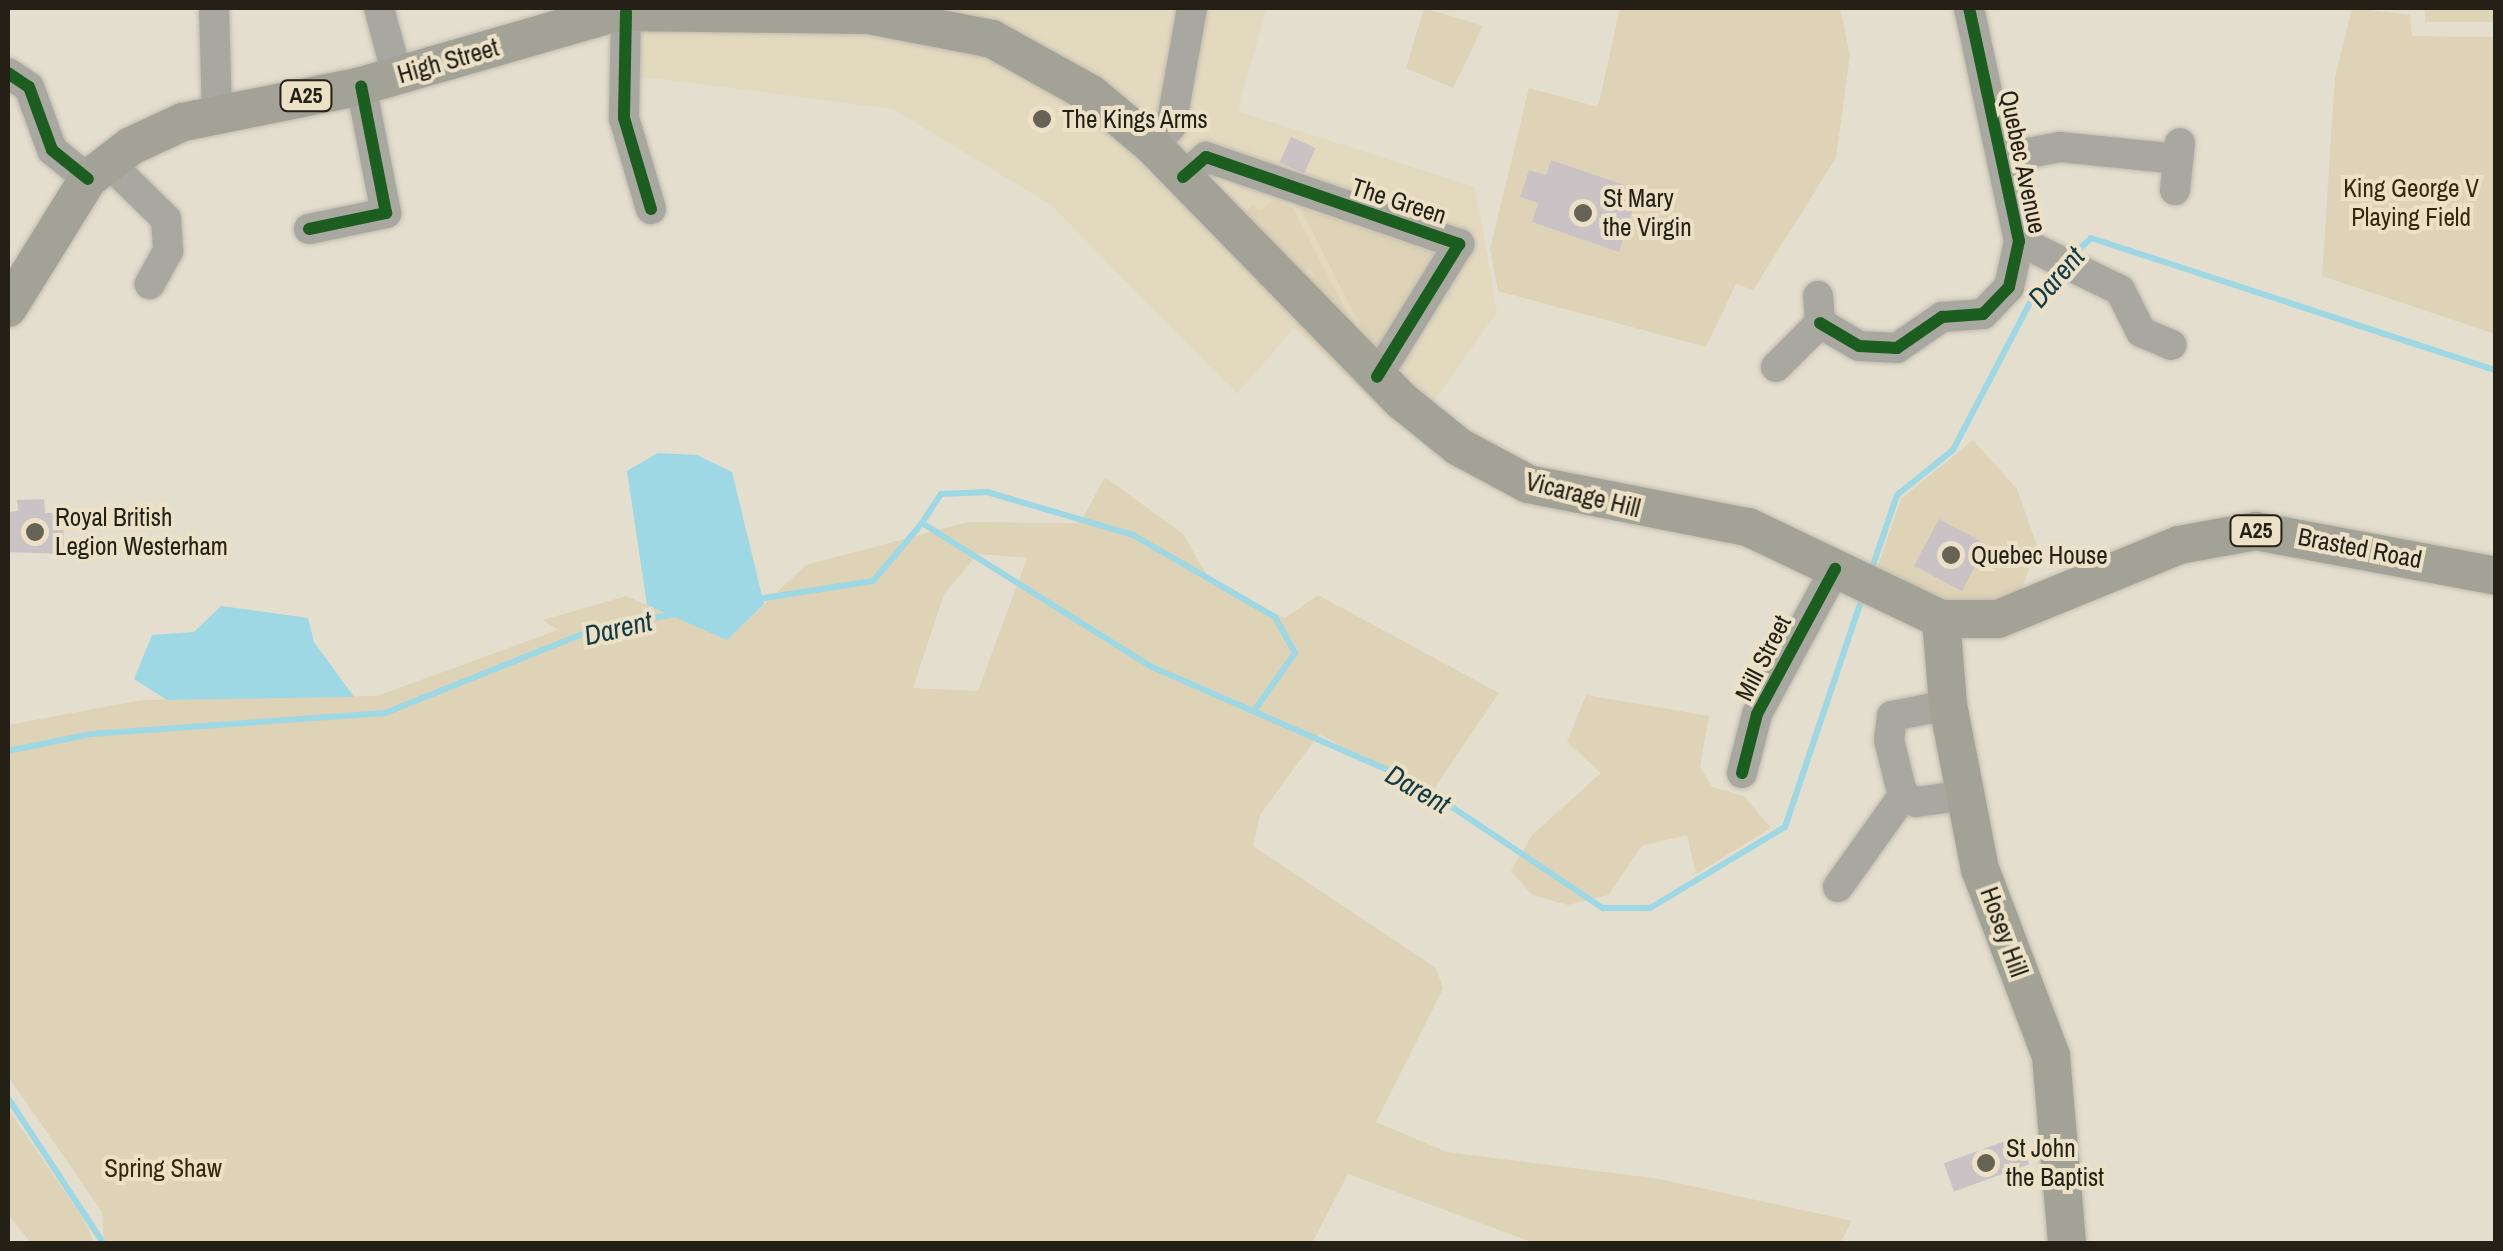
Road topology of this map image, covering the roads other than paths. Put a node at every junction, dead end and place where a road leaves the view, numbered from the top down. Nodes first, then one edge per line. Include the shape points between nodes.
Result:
1 (214, 8) edge
2 (379, 8) edge
3 (1192, 8) edge
4 (1969, 8) edge
5 (620, 10) edge
6 (840, 10) edge
7 (938, 16) edge
8 (8, 73) edge
9 (398, 75) junction
10 (361, 86) junction
11 (217, 112) junction
12 (1153, 146) junction
13 (2002, 158) junction
14 (98, 170) junction
15 (1183, 177) junction
16 (2175, 190) dead end
17 (651, 209) dead end
18 (310, 229) dead end
19 (2018, 241) junction
20 (150, 284) dead end
21 (8, 308) edge
22 (2171, 345) dead end
23 (1776, 367) dead end
24 (1377, 377) junction
25 (1835, 569) junction
26 (2496, 576) edge
27 (1940, 619) junction
28 (1948, 706) junction
29 (1742, 773) dead end
30 (1968, 795) junction
31 (1903, 796) junction
32 (1838, 886) dead end
33 (2067, 1244) edge

1 - 11 street
2 - 9 street
3 - 12 street via 1171,126
4 - 13 street, Quebec Avenue
5 - 6 main road, A25
5 - 9 main road, High Street / A25
5 - 17 street via 624,118
6 - 7 main road, A25
7 - 12 main road, A25 via 1044,67
8 - 14 street via 29,87 52,150
9 - 10 main road, High Street / A25
10 - 11 main road, High Street / A25
10 - 18 street via 386,213
11 - 14 main road, High Street / A25
12 - 15 main road, Vicarage Hill / A25
13 - 16 street via 2060,147 2179,150
13 - 19 street, Quebec Avenue
14 - 20 street via 166,220 168,251
14 - 21 main road
15 - 24 main road, Vicarage Hill / A25
15 - 24 street, The Green via 1206,157 1459,244
19 - 22 street via 2120,290 2142,332
19 - 23 street, Quebec Avenue via 2009,287 1983,314 1942,317 1897,348 1881,350 1819,309
24 - 25 main road, Vicarage Hill / A25 via 1459,447 1528,484 1748,527
25 - 27 main road, A25
25 - 29 street, Mill Street via 1757,714
26 - 27 main road, Brasted Road / A25 via 2256,531 2179,544 1998,620
27 - 28 main road, Hosey Hill
28 - 30 main road, Hosey Hill
28 - 31 street via 1892,716 1889,740
30 - 31 street via 1916,802
30 - 33 main road, Hosey Hill via 1980,869 2051,1056
31 - 32 street

